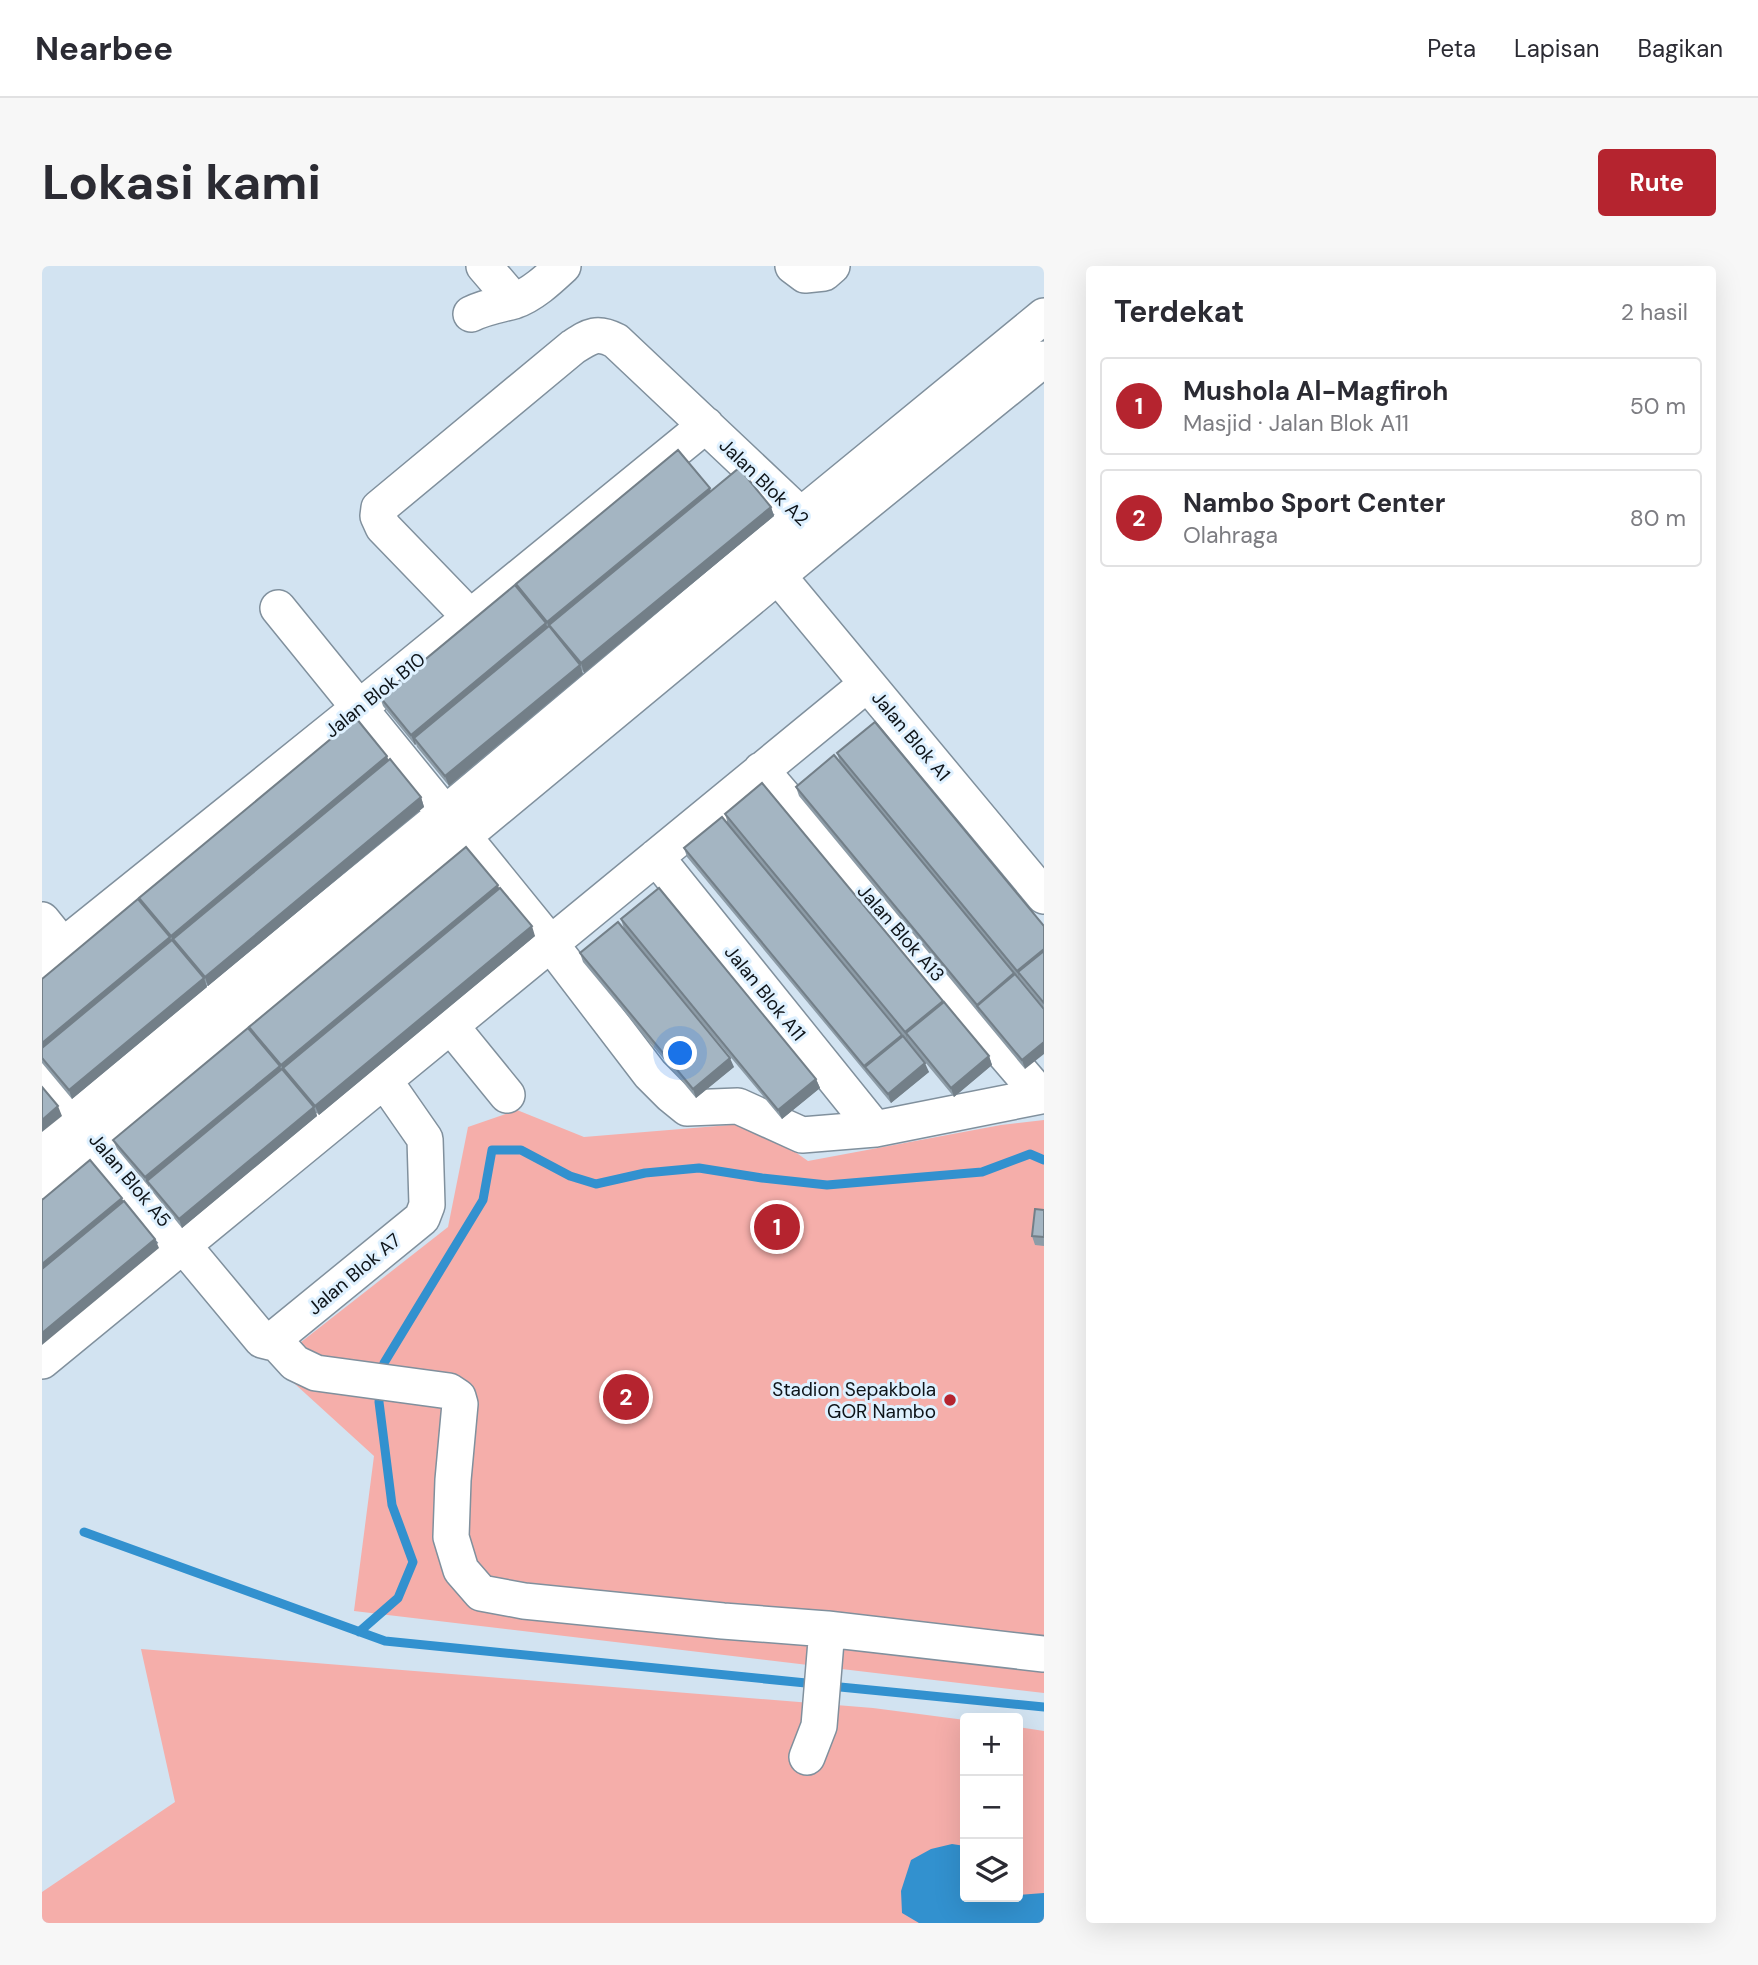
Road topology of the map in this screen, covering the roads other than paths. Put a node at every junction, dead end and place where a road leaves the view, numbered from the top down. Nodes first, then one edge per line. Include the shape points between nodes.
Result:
1 (484, 266) edge
2 (563, 266) edge
3 (793, 266) edge
4 (832, 266) edge
5 (514, 301) junction
6 (471, 314) dead end
7 (1044, 316) edge
8 (1044, 359) edge
9 (706, 425) junction
10 (811, 528) junction
11 (778, 576) junction
12 (278, 608) dead end
13 (470, 617) junction
14 (867, 684) junction
15 (359, 708) junction
16 (761, 771) junction
17 (455, 824) junction
18 (656, 857) junction
19 (1044, 896) edge
20 (49, 943) edge
21 (550, 943) junction
22 (450, 1025) junction
23 (42, 1076) edge
24 (384, 1080) junction
25 (507, 1095) dead end
26 (1042, 1095) edge
27 (84, 1126) junction
28 (875, 1129) junction
29 (42, 1146) edge
30 (42, 1181) edge
31 (184, 1244) junction
32 (274, 1340) junction
33 (42, 1361) edge
34 (827, 1629) junction
35 (1044, 1654) edge
36 (807, 1757) dead end

1 - 5 street
2 - 5 street
3 - 4 street via 805,275
5 - 6 street
7 - 10 street
8 - 10 street
9 - 10 street, Jalan Blok A2
9 - 13 street, Jalan Blok B10
9 - 13 street, Jalan Blok A2 via 616,341 598,335 573,347 379,509 383,527
10 - 11 street
10 - 17 street
11 - 14 street, Jalan Blok A1
11 - 17 street
12 - 15 street
13 - 15 street, Jalan Blok B10
14 - 16 street
14 - 19 street, Jalan Blok A1
15 - 17 street
15 - 20 street, Jalan Blok B10
16 - 18 street
16 - 26 street, Jalan Blok A13
17 - 21 street
17 - 27 street
18 - 21 street
18 - 28 street, Jalan Blok A11
21 - 22 street
21 - 28 street via 650,1074 687,1108 738,1106 802,1135
22 - 24 street
22 - 25 street
23 - 27 street, Jalan Blok A5
24 - 31 street
24 - 32 street, Jalan Blok A7 via 425,1139 425,1212
26 - 28 street
27 - 29 street
27 - 30 street
27 - 31 street, Jalan Blok A5
31 - 32 street via 262,1340
31 - 33 street
32 - 34 street via 295,1363 316,1373 449,1391 458,1397 452,1537 461,1570 481,1593
34 - 35 street
34 - 36 street via 819,1726

